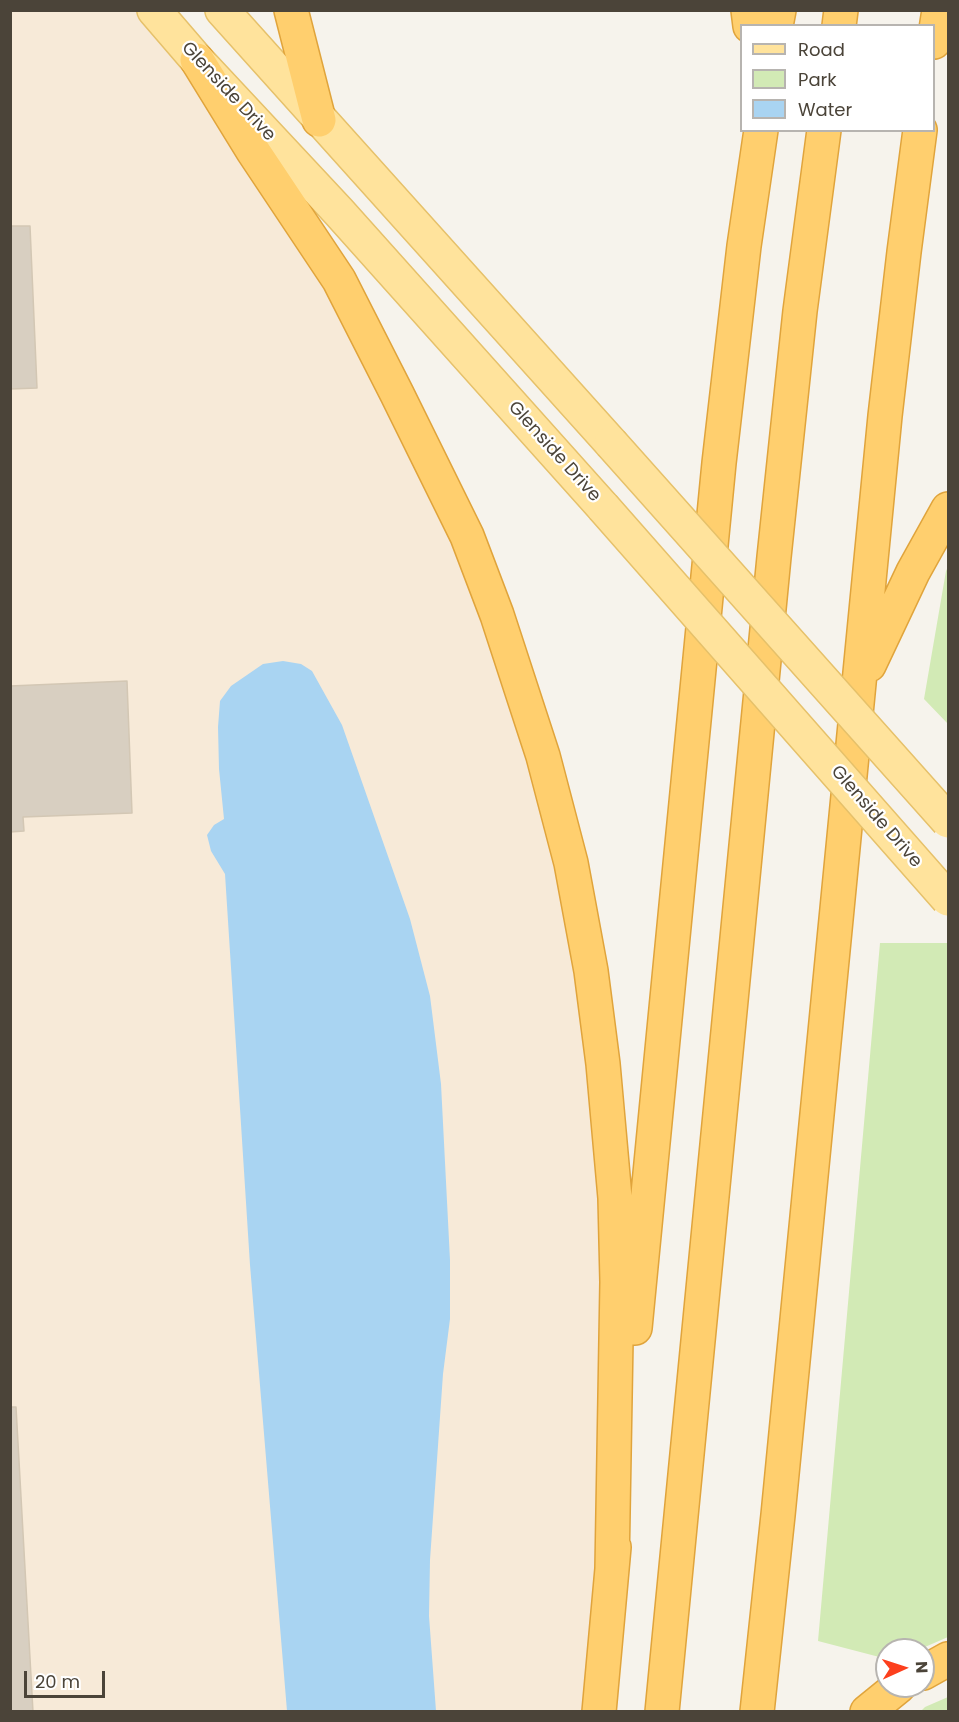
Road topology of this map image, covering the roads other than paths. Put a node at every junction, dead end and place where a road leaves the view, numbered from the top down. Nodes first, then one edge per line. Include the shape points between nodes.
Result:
1 (154, 10) edge
2 (222, 10) edge
3 (291, 10) edge
4 (939, 10) edge
5 (935, 31) edge
6 (197, 60) junction
7 (319, 120) junction
8 (749, 132) edge
9 (761, 132) edge
10 (824, 132) edge
11 (920, 132) edge
12 (744, 246) junction
13 (948, 509) edge
14 (859, 685) junction
15 (948, 820) edge
16 (948, 899) edge
17 (612, 1569) junction
18 (885, 1698) edge
19 (599, 1712) edge
20 (662, 1712) edge
21 (757, 1712) edge
22 (867, 1712) edge

1 - 6 main road, Glenside Drive
2 - 7 main road
3 - 7 highway
4 - 5 highway
6 - 16 main road, Glenside Drive, bridge via 339,212
6 - 17 highway via 339,280 397,394 467,536 543,756 571,863 591,971 615,1198
7 - 15 main road, bridge
8 - 12 highway
9 - 12 highway
10 - 20 highway via 774,557
11 - 14 highway via 885,416
12 - 17 highway via 717,475
13 - 14 highway via 912,572
14 - 21 highway
17 - 19 highway
18 - 22 highway

